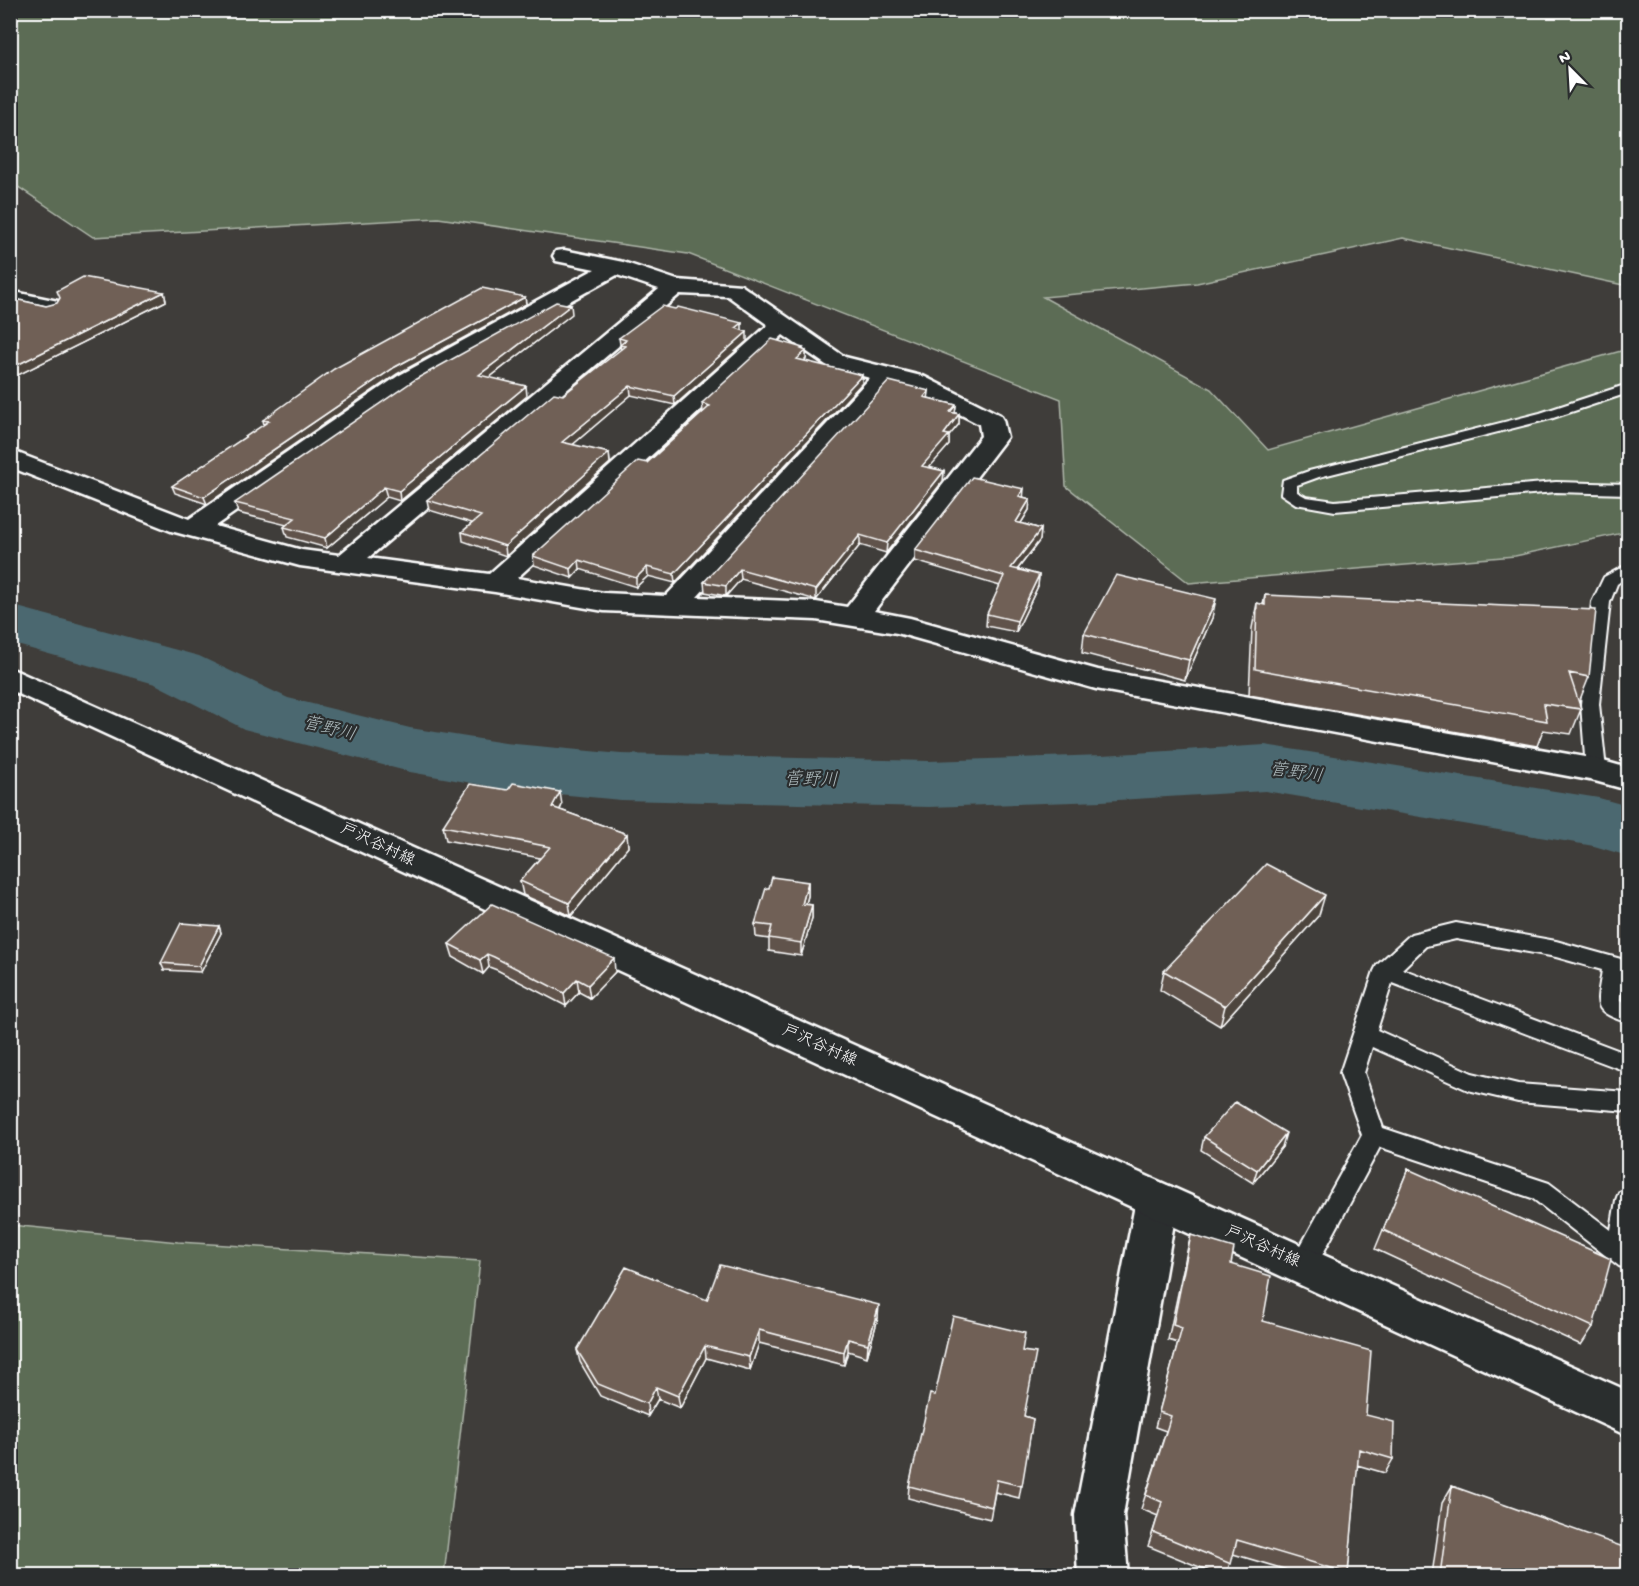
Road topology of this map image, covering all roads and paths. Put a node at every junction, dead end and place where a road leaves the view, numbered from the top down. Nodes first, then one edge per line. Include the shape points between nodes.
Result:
1 (564, 256) dead end
2 (615, 267) junction
3 (675, 286) junction
4 (15, 301) edge
5 (50, 306) edge
6 (782, 324) junction
7 (887, 374) junction
8 (1629, 388) edge
9 (10, 458) edge
10 (1629, 489) edge
11 (194, 528) junction
12 (346, 564) junction
13 (1629, 569) edge
14 (495, 583) junction
15 (674, 605) junction
16 (854, 617) junction
17 (10, 678) edge
18 (1596, 770) junction
19 (1629, 779) edge
20 (1621, 967) edge
21 (1384, 971) junction
22 (1629, 1014) edge
23 (1364, 1034) junction
24 (1629, 1062) edge
25 (1629, 1102) edge
26 (1374, 1135) junction
27 (1157, 1200) junction
28 (1628, 1206) edge
29 (1625, 1255) edge
30 (1303, 1266) junction
31 (1629, 1414) edge
32 (1103, 1575) edge

1 - 2 street
2 - 3 street
2 - 11 street via 407,381
3 - 6 street via 733,290
3 - 12 street
4 - 5 street
6 - 7 street via 837,362
6 - 14 street
7 - 15 street
7 - 16 street via 916,382 991,420 994,437
8 - 10 lane via 1545,416 1288,483 1289,494 1302,501 1335,506 1556,488
9 - 11 street
11 - 12 street via 300,558
12 - 14 street
13 - 18 lane via 1610,581 1601,602 1590,704
14 - 15 street via 604,603
15 - 16 street
16 - 18 street via 900,624 1096,679
17 - 27 street, 戸沢谷村線
18 - 19 street
20 - 21 lane via 1556,949 1456,931 1419,940
20 - 22 lane via 1608,1005
21 - 23 lane
21 - 24 lane
23 - 25 lane via 1468,1081 1518,1093
23 - 26 lane via 1352,1073
26 - 29 lane via 1540,1190
26 - 30 lane
27 - 30 street, 戸沢谷村線
27 - 32 street via 1099,1515
28 - 29 lane
30 - 31 street, 戸沢谷村線

